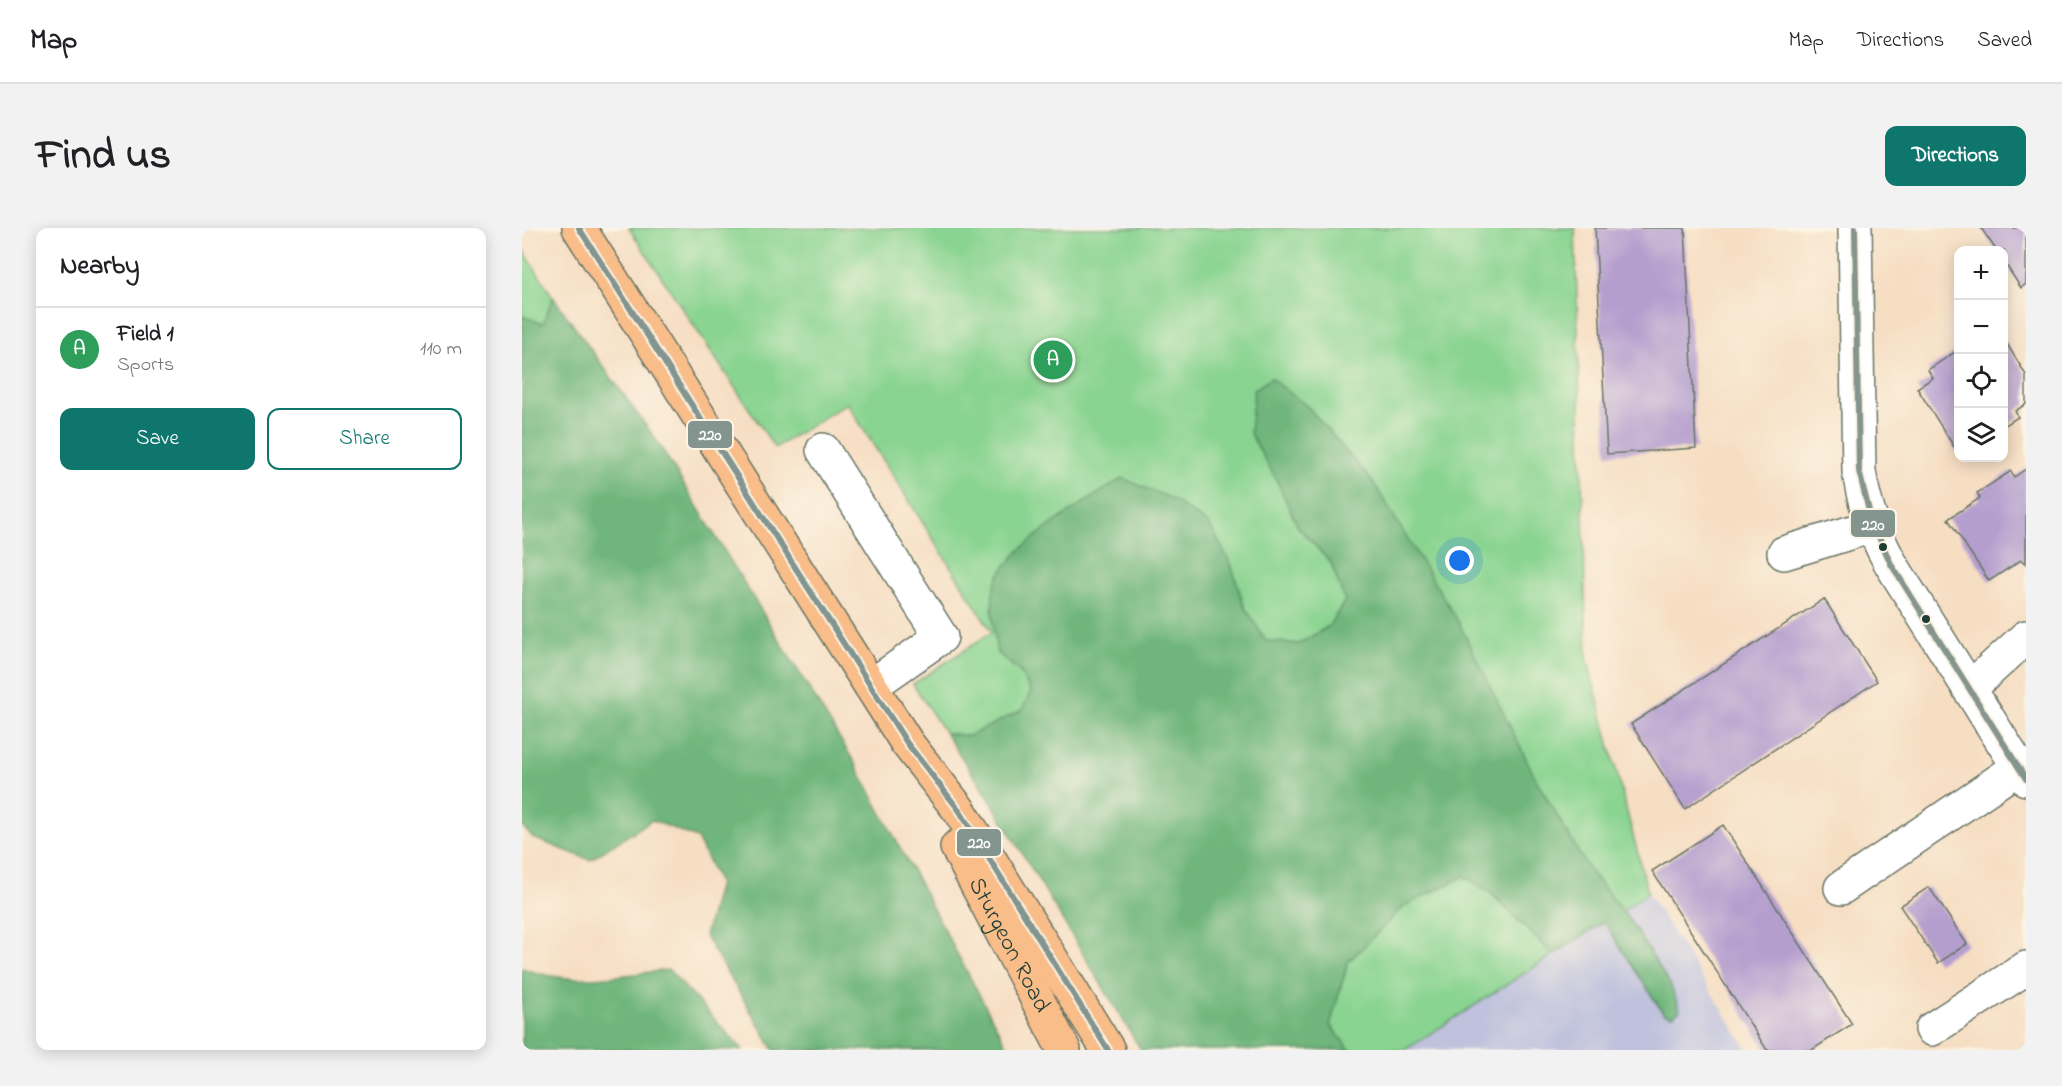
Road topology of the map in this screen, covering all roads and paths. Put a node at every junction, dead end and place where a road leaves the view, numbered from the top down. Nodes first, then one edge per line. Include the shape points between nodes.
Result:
1 (579, 228) edge
2 (1855, 228) edge
3 (823, 450) dead end
4 (1872, 526) junction
5 (1784, 554) dead end
6 (2026, 637) edge
7 (871, 686) junction
8 (1969, 689) junction
9 (907, 743) junction
10 (2022, 773) edge
11 (1841, 888) dead end
12 (2026, 968) edge
13 (1932, 1029) dead end
14 (1064, 1050) edge
15 (1108, 1050) edge

1 - 7 main road, Sturgeon Road
2 - 4 street via 1859,471
3 - 7 street via 941,637
4 - 5 street
4 - 8 street via 1891,564
6 - 8 street
7 - 9 main road, Sturgeon Road
8 - 10 street
9 - 14 main road, Sturgeon Road via 944,822
9 - 15 main road, Sturgeon Road via 959,810
10 - 11 street
12 - 13 street

